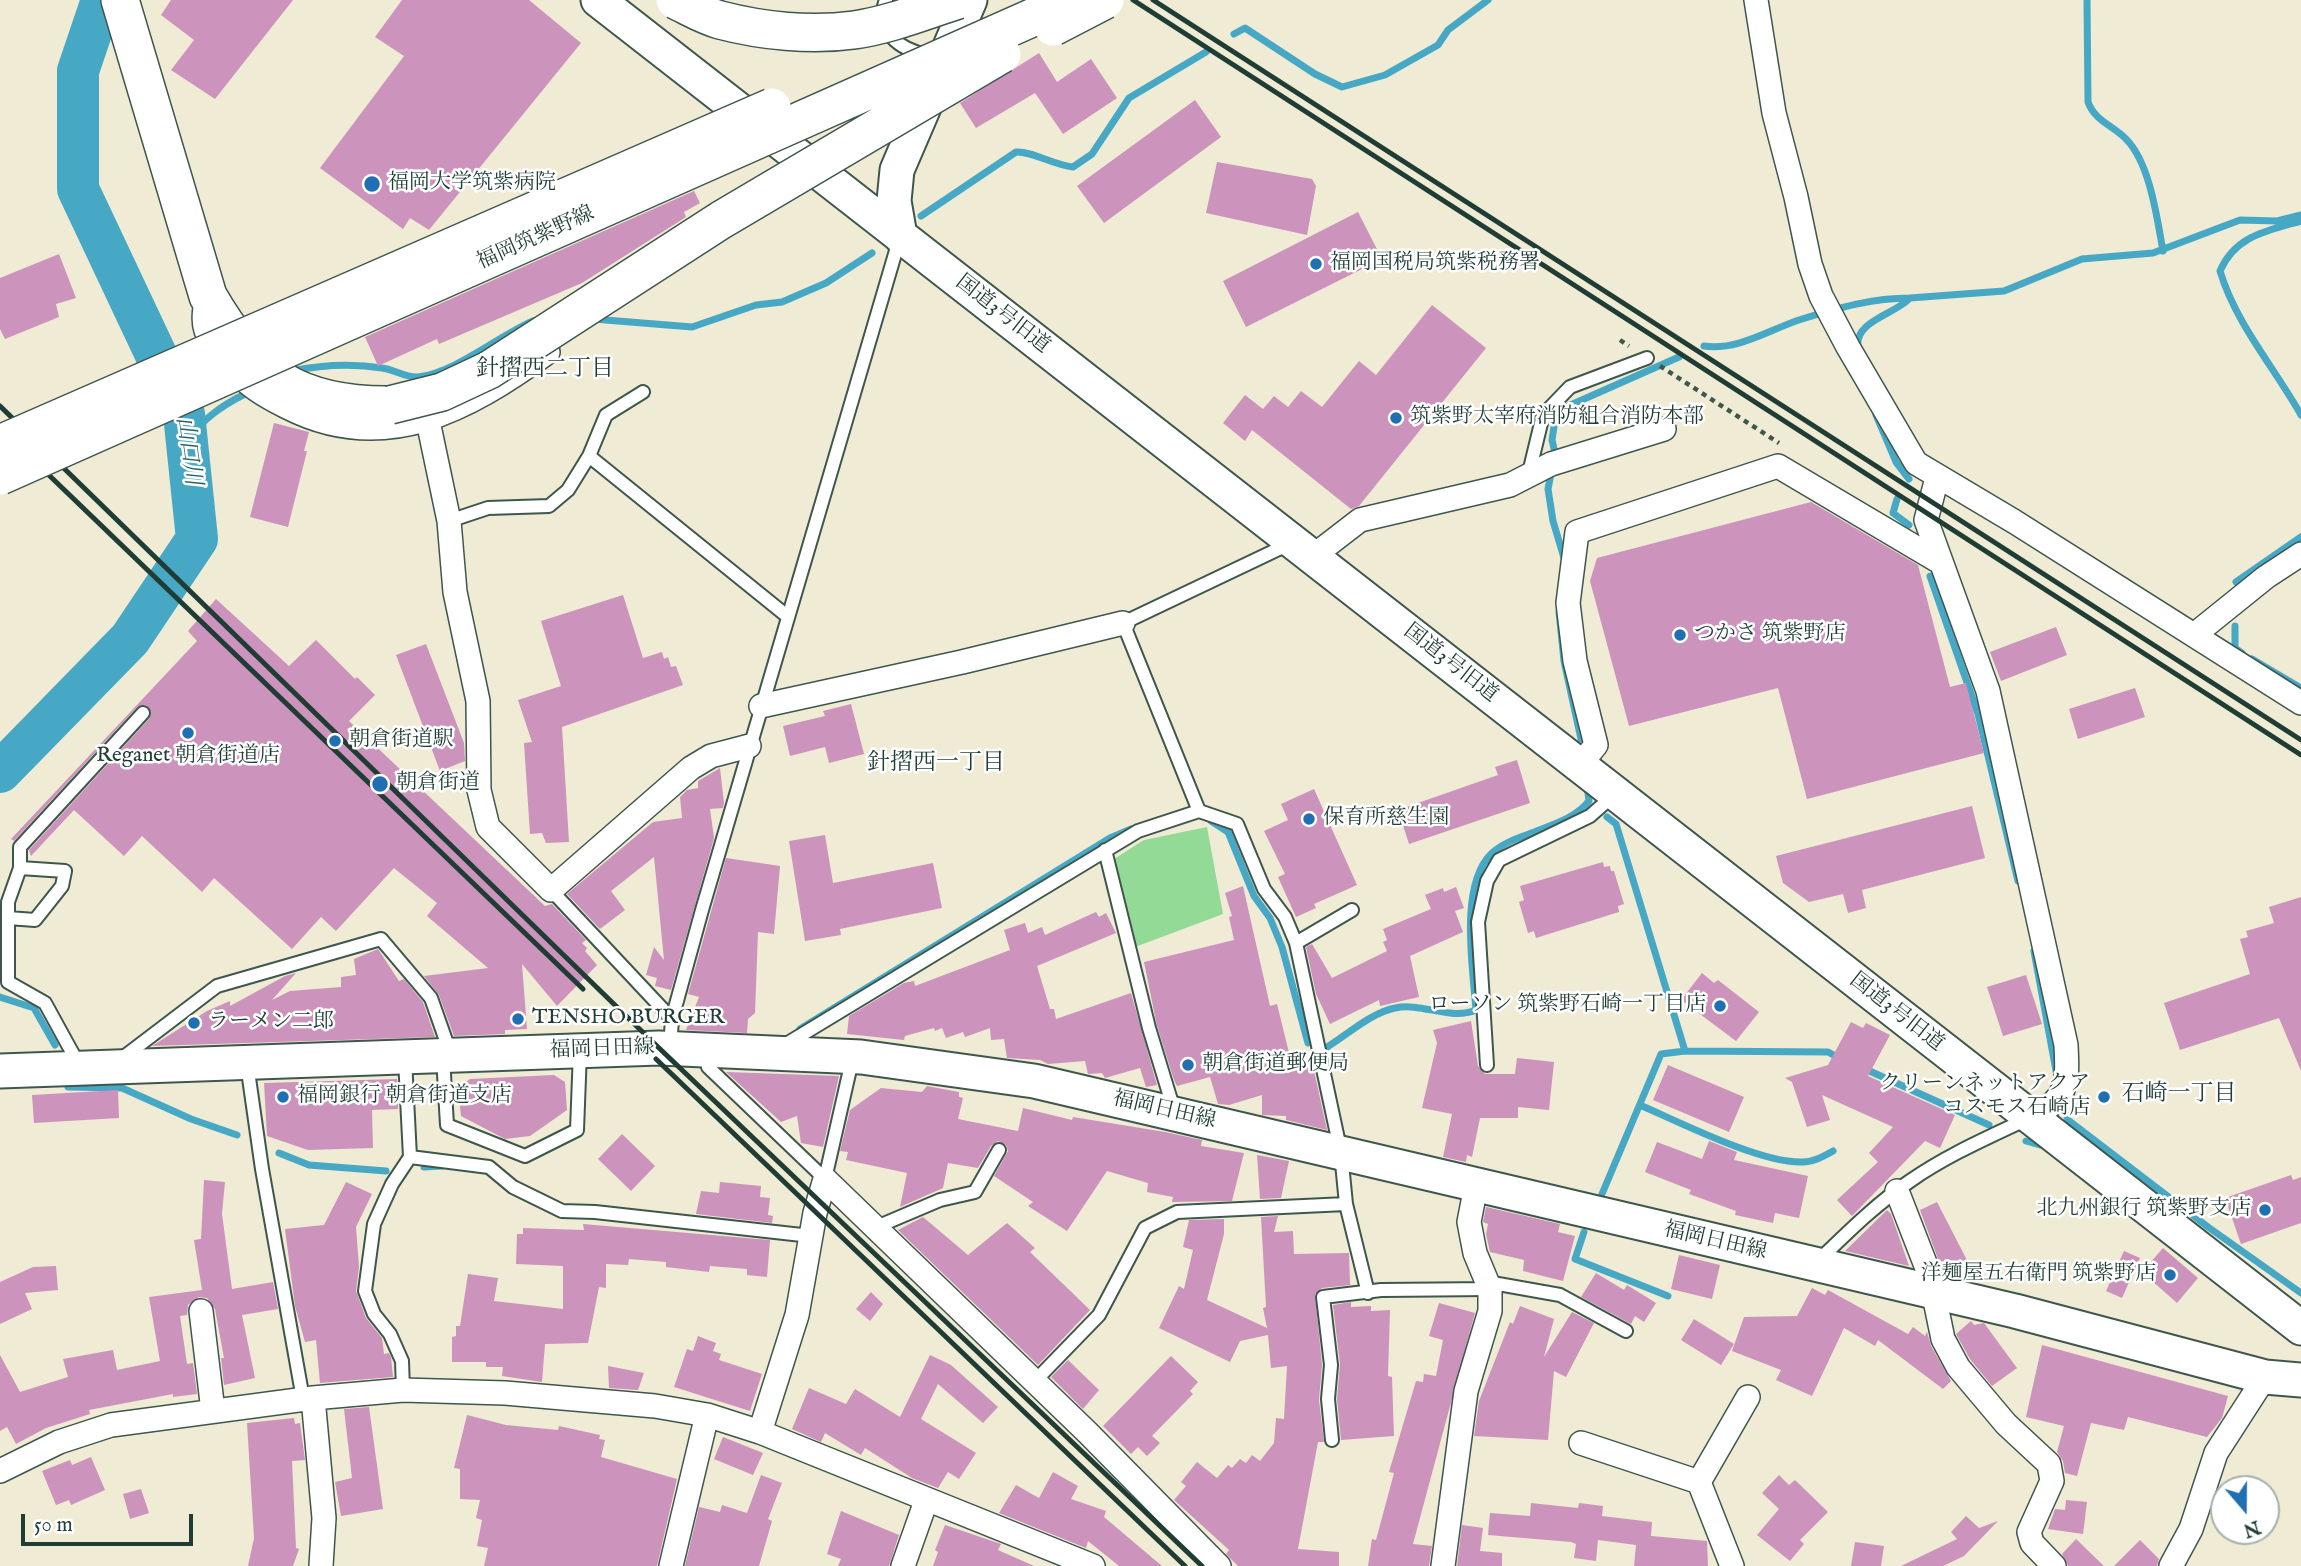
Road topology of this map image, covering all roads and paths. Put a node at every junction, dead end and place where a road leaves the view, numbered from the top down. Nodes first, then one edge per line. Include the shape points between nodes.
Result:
1 (598, 0) edge
2 (675, 0) edge
3 (886, 0) edge
4 (958, 0) edge
5 (970, 0) edge
6 (1013, 0) edge
7 (1072, 0) edge
8 (1105, 0) edge
9 (1756, 0) edge
10 (123, 9) edge
11 (945, 59) junction
12 (821, 174) junction
13 (900, 236) junction
14 (208, 296) junction
15 (1620, 340) dead end
16 (1647, 358) junction
17 (643, 392) dead end
18 (428, 421) junction
19 (1664, 429) dead end
20 (0, 444) edge
21 (589, 456) junction
22 (0, 476) edge
23 (1528, 477) junction
24 (1937, 478) junction
25 (1801, 480) junction
26 (449, 521) junction
27 (1302, 550) junction
28 (2301, 554) edge
29 (1940, 562) junction
30 (787, 616) junction
31 (1123, 623) junction
32 (2194, 635) junction
33 (2301, 703) edge
34 (761, 706) junction
35 (143, 713) dead end
36 (749, 746) junction
37 (1580, 765) junction
38 (1615, 794) junction
39 (1199, 811) junction
40 (1105, 850) junction
41 (20, 868) junction
42 (551, 890) junction
43 (1352, 910) dead end
44 (8, 918) junction
45 (1296, 943) junction
46 (671, 1034) junction
47 (705, 1048) junction
48 (775, 1050) junction
49 (580, 1051) junction
50 (447, 1056) junction
51 (853, 1056) junction
52 (405, 1059) junction
53 (247, 1064) junction
54 (1487, 1065) dead end
55 (95, 1067) junction
56 (0, 1071) edge
57 (1175, 1113) junction
58 (2031, 1118) junction
59 (999, 1150) dead end
60 (1341, 1153) junction
61 (410, 1157) junction
62 (825, 1180) junction
63 (1476, 1186) junction
64 (1897, 1191) junction
65 (1346, 1204) junction
66 (874, 1228) junction
67 (811, 1236) junction
68 (1814, 1265) junction
69 (1489, 1286) junction
70 (1932, 1292) junction
71 (1368, 1293) junction
72 (201, 1311) dead end
73 (2301, 1328) edge
74 (1626, 1331) dead end
75 (2266, 1377) junction
76 (2301, 1380) edge
77 (1034, 1382) junction
78 (403, 1390) junction
79 (1748, 1397) dead end
80 (308, 1399) junction
81 (213, 1411) junction
82 (707, 1415) junction
83 (760, 1432) junction
84 (1332, 1440) dead end
85 (1581, 1443) dead end
86 (0, 1471) edge
87 (1699, 1482) junction
88 (926, 1501) junction
89 (321, 1566) edge
90 (671, 1566) edge
91 (903, 1566) edge
92 (1093, 1566) edge
93 (1219, 1566) edge
94 (1443, 1566) edge
95 (1732, 1566) edge
96 (2054, 1566) edge
97 (2171, 1566) edge

1 - 12 street, 国道3号旧道
2 - 4 main road, bridge via 718,20 819,32 854,30
3 - 11 lane via 883,8 892,40 914,52
5 - 11 street
6 - 20 main road, 福岡筑紫野線, bridge
7 - 22 main road, 福岡筑紫野線, bridge
8 - 14 main road, bridge via 1005,52 755,200 489,370 442,392 390,405 356,405 301,393 266,372 223,323
9 - 24 street via 1773,113 1821,296 1916,463
10 - 14 main road
11 - 13 street via 897,170 894,201
12 - 13 street, 国道3号旧道
12 - 18 street via 617,302 506,382
13 - 27 street, 国道3号旧道
13 - 30 lane
14 - 18 street via 202,316 206,334 243,381 274,400 338,424 389,428
15 - 16 path
16 - 23 lane via 1570,387 1543,415
16 - 25 path via 1782,445
17 - 21 lane via 606,415
18 - 26 street
19 - 23 street via 1551,464
21 - 26 lane via 568,490 549,506 488,508
21 - 30 lane
23 - 27 street via 1360,520
24 - 29 street via 1926,520
24 - 32 street
25 - 29 street
25 - 37 street via 1778,466 1577,532 1568,603 1575,661 1596,745
26 - 42 street via 455,592 478,701 479,790 488,827
27 - 31 lane
27 - 37 street, 国道3号旧道
28 - 32 street
29 - 58 street via 1988,691 2066,1045 2067,1082 2054,1105
30 - 34 lane
31 - 34 street
31 - 39 lane
32 - 33 street
34 - 36 lane
35 - 41 lane via 20,847
36 - 42 street via 711,756 691,768
36 - 46 lane
37 - 38 street, 国道3号旧道
38 - 54 lane via 1590,816 1499,860 1487,881 1478,922
38 - 58 street, 国道3号旧道
39 - 40 lane via 1138,831
39 - 45 lane via 1237,824 1264,889 1286,918
40 - 48 lane
40 - 57 lane
41 - 44 lane via 8,902
41 - 44 lane via 65,871 62,886 35,920
42 - 46 lane
43 - 45 lane
44 - 55 lane via 8,982 45,1003
45 - 60 lane
46 - 47 street, 福岡日田線
46 - 49 street, 福岡日田線
47 - 48 street, 福岡日田線
47 - 62 lane via 708,1067
48 - 51 street, 福岡日田線
49 - 50 street, 福岡日田線
49 - 50 lane via 577,1130 525,1156 447,1125
50 - 52 street, 福岡日田線
50 - 55 lane via 431,998 381,939 217,986
51 - 57 street, 福岡日田線 via 1034,1081
51 - 62 lane
52 - 53 street, 福岡日田線
52 - 61 lane
53 - 55 street, 福岡日田線
53 - 80 lane via 261,1169
55 - 56 street, 福岡日田線
57 - 60 street, 福岡日田線
58 - 64 lane via 1980,1141
58 - 73 street, 国道3号旧道
59 - 66 lane via 975,1192 940,1200
60 - 63 street, 福岡日田線
60 - 65 lane
61 - 67 lane via 489,1167 513,1187 562,1211
61 - 78 lane via 374,1224 365,1291 402,1361
62 - 66 street
62 - 67 street
63 - 68 street, 福岡日田線
63 - 69 street via 1469,1222 1475,1254
64 - 68 lane
64 - 70 street
65 - 71 lane
65 - 77 lane via 1177,1212 1145,1228 1099,1315
66 - 77 street
67 - 83 street via 797,1315
68 - 70 street, 福岡日田線
69 - 71 lane
69 - 74 lane via 1560,1295
69 - 94 street via 1490,1311 1466,1391
70 - 75 street, 福岡日田線
70 - 96 street via 1943,1339 1958,1367 2006,1424 2049,1464 2052,1481 2029,1532 2032,1543
71 - 84 lane via 1323,1297 1331,1365
72 - 81 street
75 - 76 street, 福岡日田線
75 - 97 street via 2216,1453 2191,1529
77 - 93 street
78 - 80 street
78 - 82 street via 505,1393
79 - 87 street
80 - 81 street
80 - 89 street via 324,1518
81 - 86 street via 111,1425 59,1442
82 - 83 street
82 - 90 street
83 - 88 street
85 - 87 street
87 - 95 street
88 - 91 street
88 - 92 street

